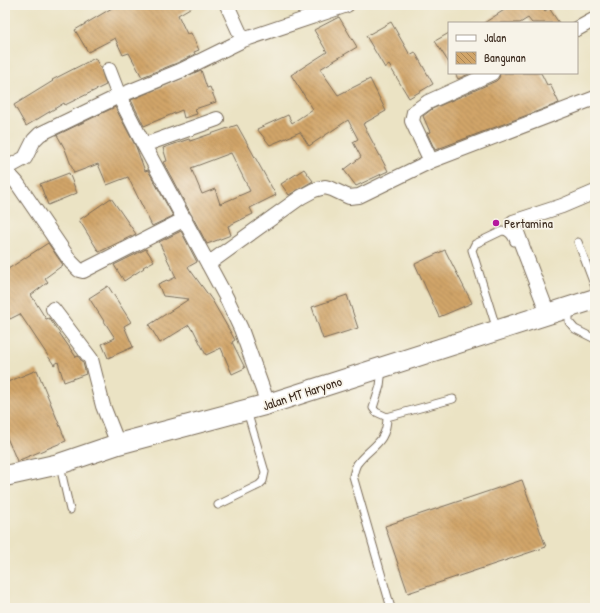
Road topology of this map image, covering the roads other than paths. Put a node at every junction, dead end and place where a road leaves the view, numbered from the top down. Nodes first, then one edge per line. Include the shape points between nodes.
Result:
1 (227, 5) edge
2 (347, 5) edge
3 (595, 19) edge
4 (578, 28) edge
5 (243, 40) junction
6 (109, 70) dead end
7 (490, 74) edge
8 (119, 96) junction
9 (595, 98) edge
10 (217, 119) dead end
11 (144, 145) junction
12 (431, 161) junction
13 (5, 169) edge
14 (595, 192) edge
15 (185, 219) junction
16 (578, 242) dead end
17 (208, 264) junction
18 (595, 287) edge
19 (595, 299) edge
20 (569, 307) junction
21 (53, 309) dead end
22 (545, 315) junction
23 (497, 330) junction
24 (595, 339) edge
25 (382, 368) junction
26 (454, 399) dead end
27 (268, 404) junction
28 (247, 410) junction
29 (387, 417) junction
30 (118, 444) junction
31 (59, 464) junction
32 (5, 476) edge
33 (218, 505) dead end
34 (70, 510) dead end
35 (391, 608) edge

1 - 5 street
2 - 5 street
3 - 4 street
5 - 8 street via 180,71
6 - 8 street
7 - 12 street via 428,102 414,112 412,121
8 - 11 street
8 - 13 street via 40,134 24,158
9 - 12 street
10 - 11 street
11 - 15 street
12 - 17 street via 359,196 349,197 325,187 314,190
13 - 15 street via 79,270 83,271
14 - 22 street via 513,222
15 - 17 street
16 - 18 lane
17 - 27 street via 241,329
19 - 20 main road, Jalan MT Haryono
20 - 22 main road, Jalan MT Haryono
20 - 24 lane via 569,322 575,329
21 - 30 street via 91,359 103,406
22 - 23 main road, Jalan MT Haryono
22 - 23 lane via 512,236 502,231 476,244 472,250
23 - 25 main road, Jalan MT Haryono
25 - 27 main road, Jalan MT Haryono
25 - 29 lane via 374,408 376,412
26 - 29 lane
27 - 28 main road, Jalan MT Haryono
28 - 30 main road, Jalan MT Haryono
28 - 33 lane via 265,472 259,485
29 - 35 lane via 387,427 382,438 356,465 353,476
30 - 31 main road, Jalan MT Haryono
31 - 32 main road, Jalan MT Haryono
31 - 34 lane

